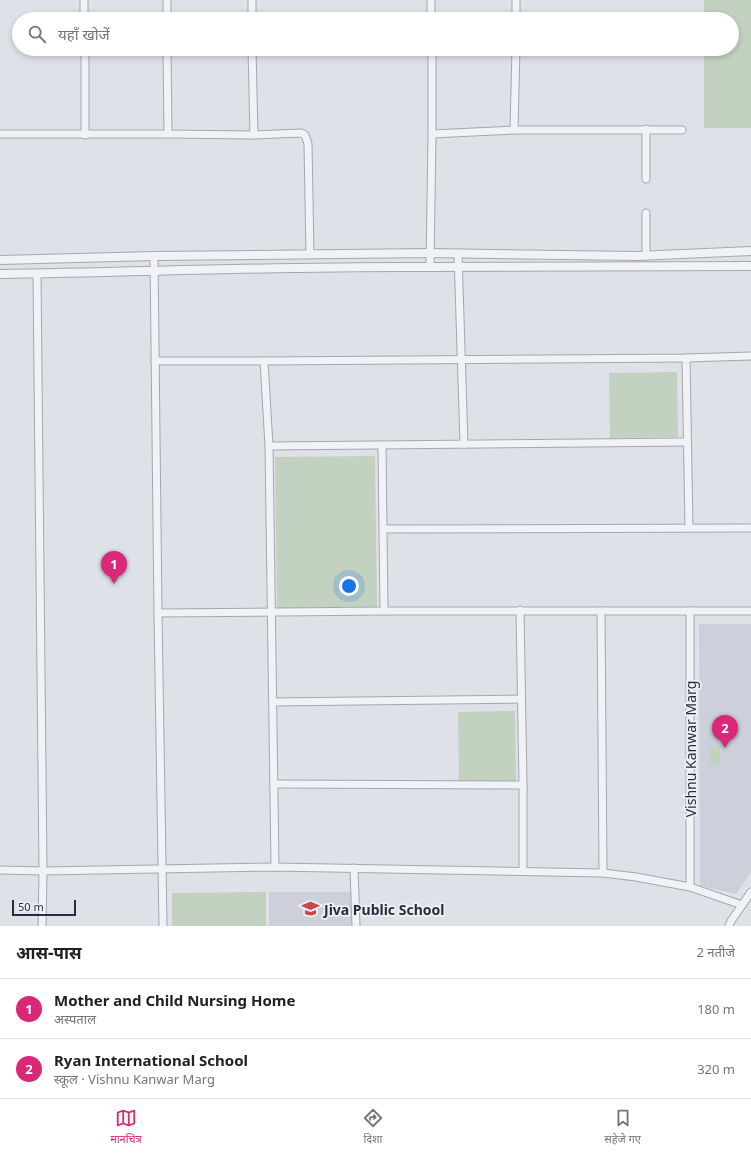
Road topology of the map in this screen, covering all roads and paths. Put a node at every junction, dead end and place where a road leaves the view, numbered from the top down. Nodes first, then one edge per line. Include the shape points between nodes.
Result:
1 (84, 0) edge
2 (167, 0) edge
3 (252, 0) edge
4 (431, 0) edge
5 (516, 0) edge
6 (84, 12) edge
7 (167, 12) edge
8 (252, 12) edge
9 (431, 12) edge
10 (516, 12) edge
11 (84, 56) edge
12 (167, 56) edge
13 (252, 56) edge
14 (432, 56) edge
15 (516, 56) edge
16 (646, 129) junction
17 (514, 130) junction
18 (682, 130) dead end
19 (0, 134) edge
20 (168, 134) junction
21 (432, 134) junction
22 (85, 135) junction
23 (254, 135) junction
24 (646, 179) dead end
25 (646, 213) dead end
26 (751, 251) edge
27 (310, 254) junction
28 (430, 254) junction
29 (458, 254) junction
30 (154, 256) junction
31 (646, 256) junction
32 (2, 258) edge
33 (430, 266) junction
34 (751, 266) edge
35 (458, 267) junction
36 (154, 270) junction
37 (0, 274) edge
38 (37, 274) junction
39 (751, 356) edge
40 (686, 358) junction
41 (461, 359) junction
42 (155, 361) junction
43 (264, 361) junction
44 (687, 442) junction
45 (464, 444) junction
46 (270, 446) junction
47 (382, 446) junction
48 (689, 528) junction
49 (751, 528) edge
50 (383, 529) junction
51 (520, 610) junction
52 (601, 610) junction
53 (384, 611) junction
54 (690, 611) junction
55 (751, 611) edge
56 (272, 612) junction
57 (158, 613) junction
58 (521, 699) junction
59 (273, 702) junction
60 (274, 784) junction
61 (523, 785) junction
62 (275, 867) junction
63 (354, 868) junction
64 (163, 869) junction
65 (0, 870) edge
66 (523, 870) junction
67 (43, 871) junction
68 (603, 873) junction
69 (690, 887) junction
70 (751, 892) edge
71 (742, 905) junction
72 (42, 926) edge
73 (163, 926) edge
74 (356, 926) edge
75 (729, 926) edge

1 - 6 street
2 - 7 street
3 - 8 street
4 - 9 street
5 - 10 street
11 - 22 street
12 - 20 street
13 - 23 street
14 - 21 street
15 - 17 street
16 - 17 street
16 - 18 street
16 - 24 street
17 - 21 street
19 - 22 street
20 - 22 street
20 - 23 street
21 - 28 street
23 - 27 street via 305,135 308,144
25 - 31 street
26 - 31 street
27 - 28 street
27 - 30 street
28 - 29 street
28 - 33 street
29 - 31 street
29 - 35 street
30 - 32 street
30 - 36 street
33 - 35 street
33 - 36 street
34 - 35 street
35 - 41 street
36 - 38 street
36 - 42 street
37 - 38 street
38 - 67 street
39 - 40 street
40 - 41 street
40 - 44 street
41 - 43 street
41 - 45 street
42 - 43 street
42 - 57 street
43 - 46 street
44 - 45 street
44 - 48 street
45 - 47 street
46 - 47 street
46 - 56 street
47 - 50 street
48 - 49 street
48 - 50 street
50 - 53 street
51 - 52 street
51 - 53 street
51 - 58 street
52 - 54 street
52 - 68 street
53 - 56 street
54 - 55 street
54 - 69 street, Vishnu Kanwar Marg
56 - 57 street
56 - 59 street
57 - 64 street
58 - 59 street
58 - 61 street
59 - 60 street
60 - 61 street
60 - 62 street
61 - 66 street
62 - 63 street
62 - 64 street
63 - 66 street
63 - 74 street
64 - 67 street
64 - 73 street
65 - 67 street
66 - 68 street
67 - 72 street
68 - 69 street
69 - 71 street
70 - 71 street
71 - 75 street

